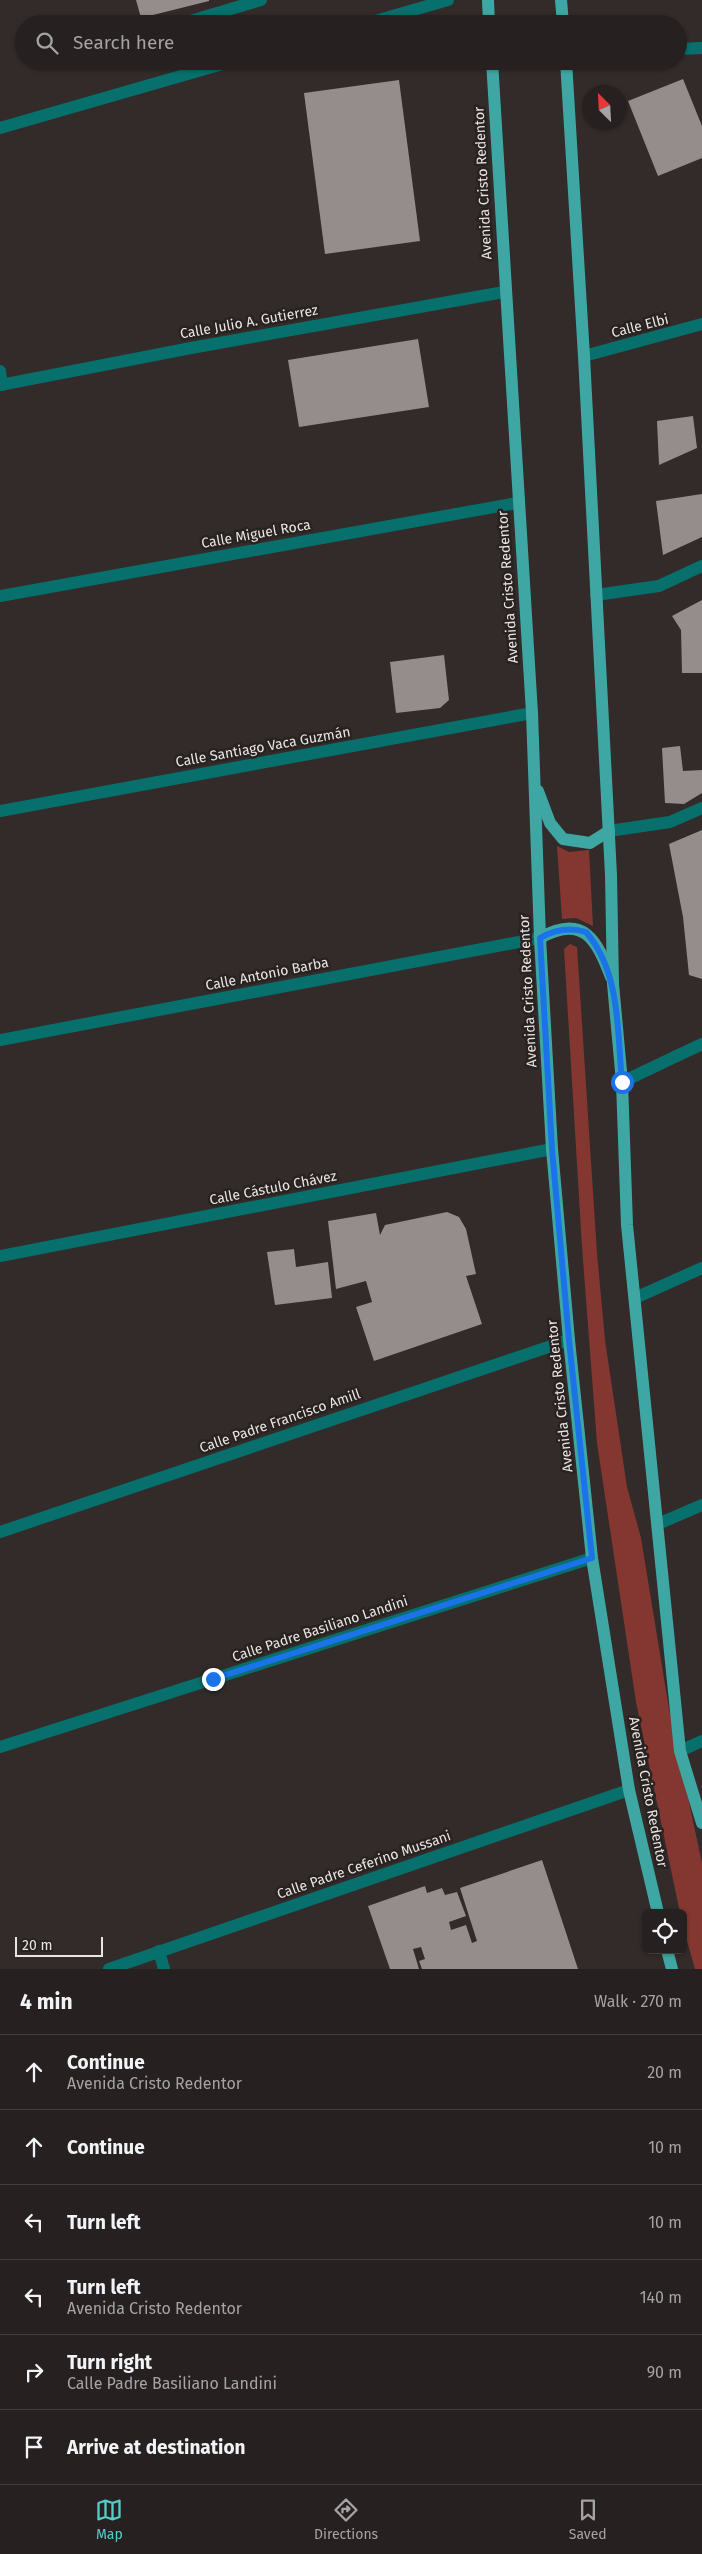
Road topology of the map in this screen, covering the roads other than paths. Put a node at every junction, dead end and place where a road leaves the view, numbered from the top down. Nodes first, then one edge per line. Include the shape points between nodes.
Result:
1 (260, 0) edge
2 (448, 0) edge
3 (488, 0) edge
4 (561, 0) edge
5 (210, 15) edge
6 (396, 15) edge
7 (489, 15) edge
8 (562, 15) edge
9 (702, 48) edge
10 (687, 49) edge
11 (202, 70) edge
12 (492, 70) edge
13 (567, 70) edge
14 (0, 128) edge
15 (504, 292) junction
16 (702, 324) edge
17 (584, 356) junction
18 (0, 371) edge
19 (1, 385) edge
20 (518, 503) junction
21 (702, 566) edge
22 (596, 595) junction
23 (0, 596) edge
24 (532, 713) junction
25 (533, 764) junction
26 (702, 808) edge
27 (0, 810) edge
28 (609, 831) junction
29 (540, 938) junction
30 (613, 984) junction
31 (0, 1040) edge
32 (702, 1044) edge
33 (622, 1082) junction
34 (552, 1149) junction
35 (0, 1256) edge
36 (702, 1268) edge
37 (635, 1298) junction
38 (569, 1340) junction
39 (702, 1505) edge
40 (658, 1524) junction
41 (0, 1532) edge
42 (592, 1558) junction
43 (702, 1741) edge
44 (0, 1747) edge
45 (680, 1751) junction
46 (629, 1790) junction
47 (702, 1823) edge
48 (657, 1909) edge
49 (159, 1951) junction
50 (668, 1954) edge
51 (108, 1969) edge
52 (164, 1969) edge
53 (672, 1969) edge

1 - 5 street
2 - 6 street
3 - 7 main road
4 - 8 main road
9 - 10 street
11 - 14 street
12 - 15 main road, Avenida Cristo Redentor
13 - 17 main road
15 - 19 street, Calle Julio A. Gutierrez
15 - 20 main road, Avenida Cristo Redentor
16 - 17 street, Calle Elbi
17 - 22 main road
18 - 19 street
20 - 23 street, Calle Miguel Roca
20 - 24 main road, Avenida Cristo Redentor
21 - 22 street via 659,586
22 - 28 main road
24 - 25 main road, Avenida Cristo Redentor
24 - 27 street, Calle Santiago Vaca Guzmán
25 - 28 main road via 541,803 558,835 570,842 590,843
25 - 29 main road, Avenida Cristo Redentor
26 - 28 street via 670,822
28 - 30 main road
29 - 30 main road via 555,931 586,932 595,943
29 - 31 street, Calle Antonio Barba
29 - 34 main road, Avenida Cristo Redentor
30 - 33 main road
32 - 33 street
33 - 37 main road via 627,1225
34 - 35 street, Calle Cástulo Chávez
34 - 38 main road, Avenida Cristo Redentor
36 - 37 street
37 - 40 main road
38 - 41 street, Calle Padre Francisco Amill
38 - 42 main road, Avenida Cristo Redentor
39 - 40 street
40 - 45 main road
42 - 44 street, Calle Padre Basiliano Landini
42 - 46 main road, Avenida Cristo Redentor
43 - 45 street
45 - 47 main road
46 - 48 main road, Avenida Cristo Redentor
46 - 49 street, Calle Padre Ceferino Mussani
49 - 51 street, Calle Padre Ceferino Mussani
49 - 52 street
50 - 53 main road

